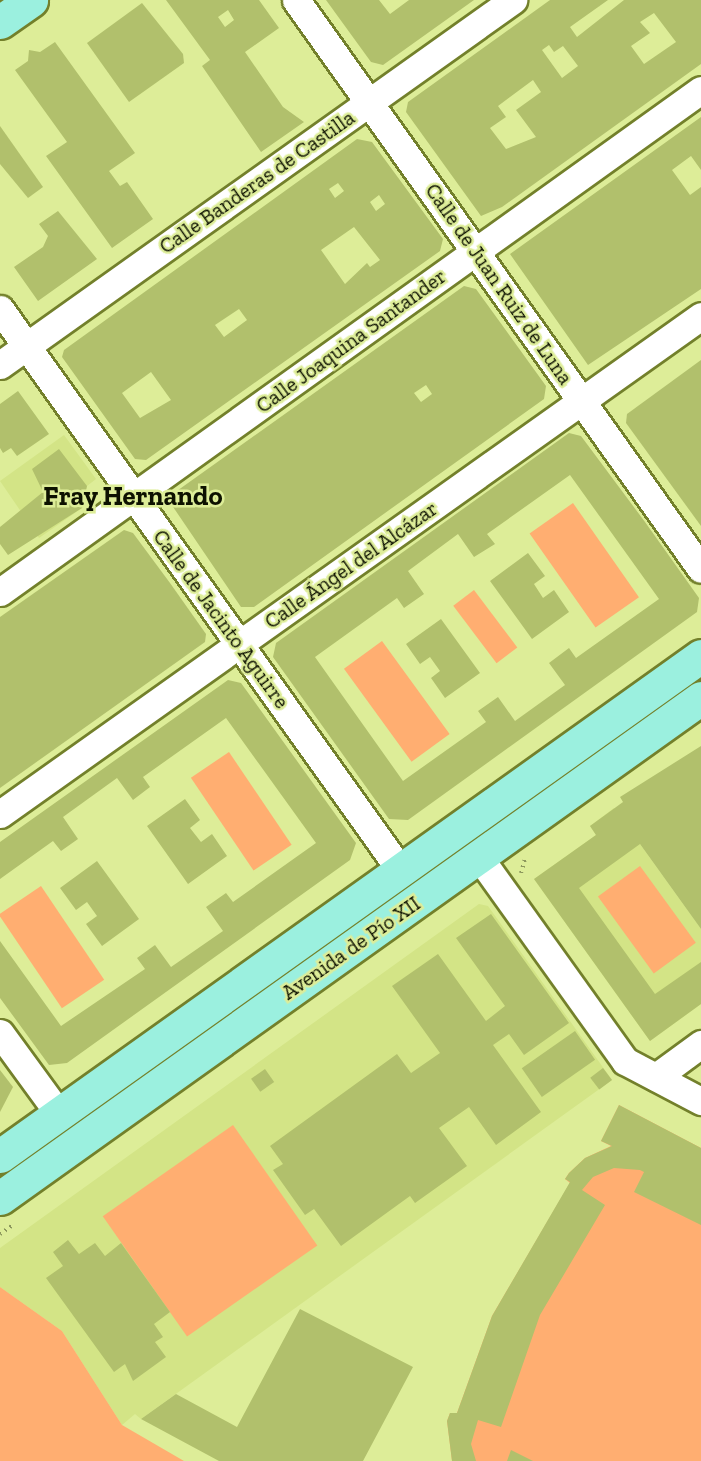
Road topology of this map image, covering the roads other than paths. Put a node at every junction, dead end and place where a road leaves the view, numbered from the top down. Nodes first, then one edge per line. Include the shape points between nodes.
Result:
1 (31, 0) edge
2 (296, 0) edge
3 (513, 0) edge
4 (0, 22) edge
5 (701, 90) edge
6 (369, 102) junction
7 (475, 252) junction
8 (0, 309) edge
9 (701, 316) edge
10 (26, 346) junction
11 (0, 365) edge
12 (582, 402) junction
13 (133, 497) junction
14 (701, 569) edge
15 (0, 591) edge
16 (239, 644) junction
17 (701, 656) edge
18 (701, 698) edge
19 (0, 814) edge
20 (479, 857) junction
21 (401, 871) junction
22 (0, 1033) edge
23 (701, 1044) edge
24 (656, 1077) junction
25 (701, 1101) edge
26 (59, 1114) junction
27 (0, 1156) edge
28 (0, 1198) edge

1 - 4 main road
2 - 6 street, Calle de Juan Ruiz de Luna
3 - 6 street, Calle Banderas de Castilla
5 - 7 street, Calle Joaquina Santander
6 - 7 street, Calle de Juan Ruiz de Luna
6 - 10 street, Calle Banderas de Castilla
7 - 12 street, Calle de Juan Ruiz de Luna
7 - 13 street, Calle Joaquina Santander
8 - 10 street, Calle de Jacinto Aguirre
9 - 12 street, Calle Ángel del Alcázar
10 - 11 street, Calle Banderas de Castilla
10 - 13 street, Calle de Jacinto Aguirre
12 - 14 street, Calle de Juan Ruiz de Luna
12 - 16 street, Calle Ángel del Alcázar
13 - 15 street, Calle Joaquina Santander
13 - 16 street, Calle de Jacinto Aguirre
16 - 19 street, Calle Ángel del Alcázar
16 - 21 street, Calle de Jacinto Aguirre
17 - 21 main road, Avenida de Pío XII
18 - 20 main road, Avenida de Pío XII
20 - 24 street via 625,1061
20 - 28 main road, Avenida de Pío XII
21 - 26 main road, Avenida de Pío XII
22 - 26 street
23 - 24 street
24 - 25 street
26 - 27 main road, Avenida de Pío XII

